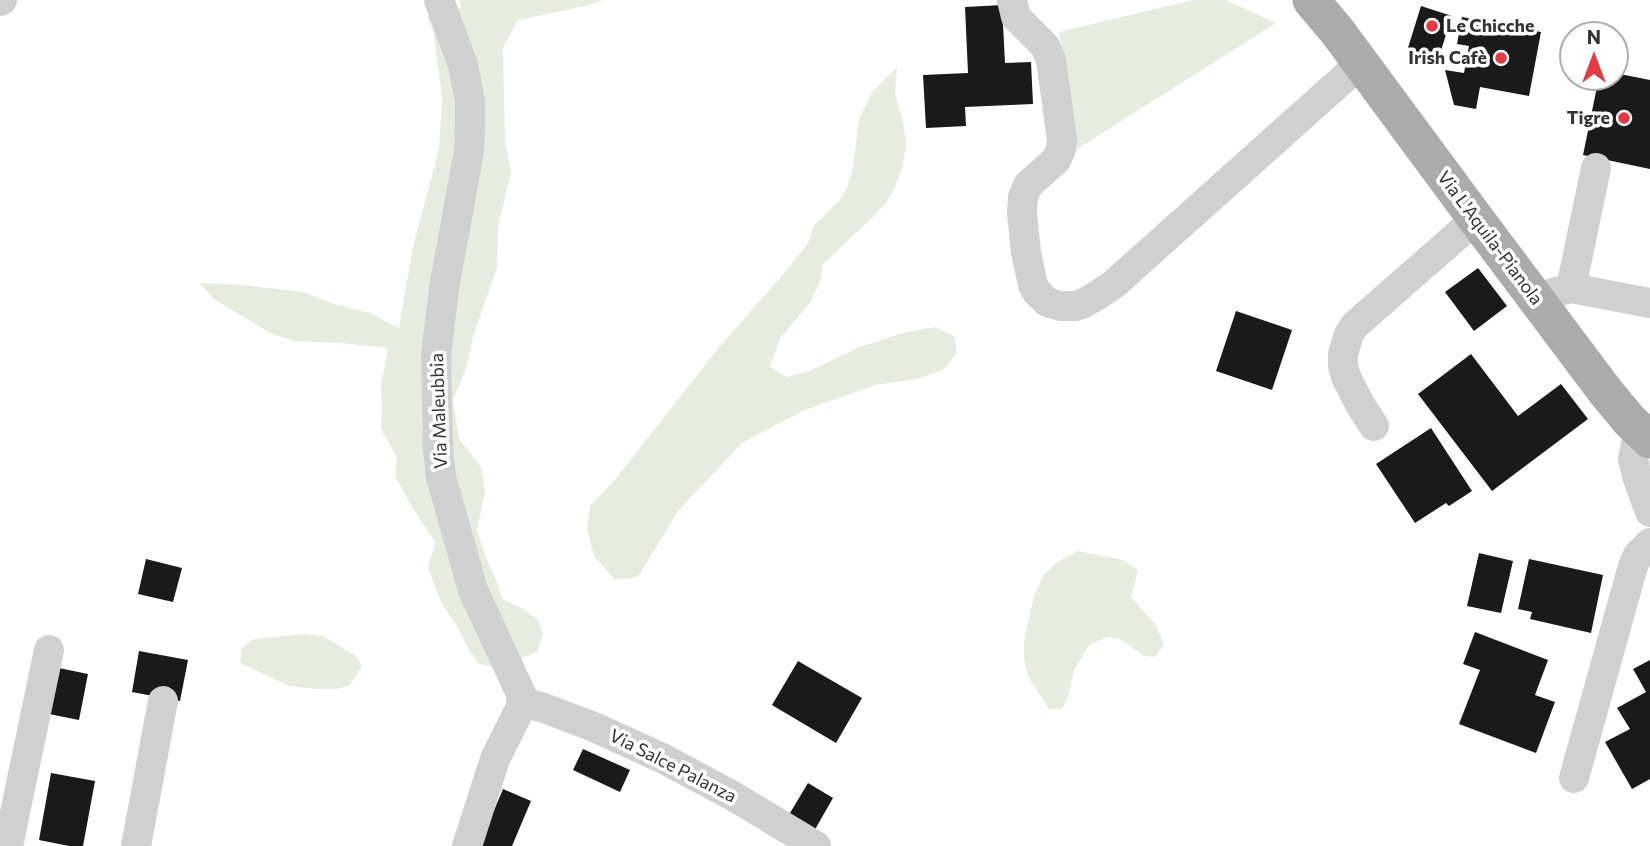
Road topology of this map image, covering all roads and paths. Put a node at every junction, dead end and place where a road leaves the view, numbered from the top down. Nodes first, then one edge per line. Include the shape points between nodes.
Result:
1 (439, 0) edge
2 (1012, 0) edge
3 (1311, 0) edge
4 (1334, 15) edge
5 (1361, 63) junction
6 (1596, 168) dead end
7 (1476, 219) junction
8 (1571, 288) junction
9 (1539, 303) junction
10 (1650, 303) edge
11 (1374, 426) dead end
12 (1647, 438) edge
13 (1650, 512) edge
14 (1650, 543) edge
15 (49, 650) dead end
16 (163, 701) dead end
17 (522, 702) junction
18 (1574, 778) dead end
19 (4, 846) edge
20 (136, 846) edge
21 (467, 846) edge
22 (816, 846) edge

1 - 17 street, Via Maleubbia via 463,65 470,101 468,151 436,356 441,477 473,590
2 - 5 street via 1016,18 1045,46 1051,60 1061,149 1056,160 1028,185 1023,214 1033,285 1047,302 1060,306 1075,306 1114,284
3 - 4 main road, Via L'Aquila-Pianola
4 - 5 main road, Via L'Aquila-Pianola
5 - 7 main road, Via L'Aquila-Pianola
6 - 8 street
7 - 9 main road, Via L'Aquila-Pianola
7 - 11 street via 1349,334 1343,366
8 - 9 street via 1554,292
8 - 10 street
9 - 12 main road, Via L'Aquila-Pianola
12 - 13 street via 1636,444 1633,459
14 - 18 street via 1633,566
15 - 19 street
16 - 20 street
17 - 21 street via 495,759
17 - 22 street, Via Salce Palanza via 594,727 664,759

